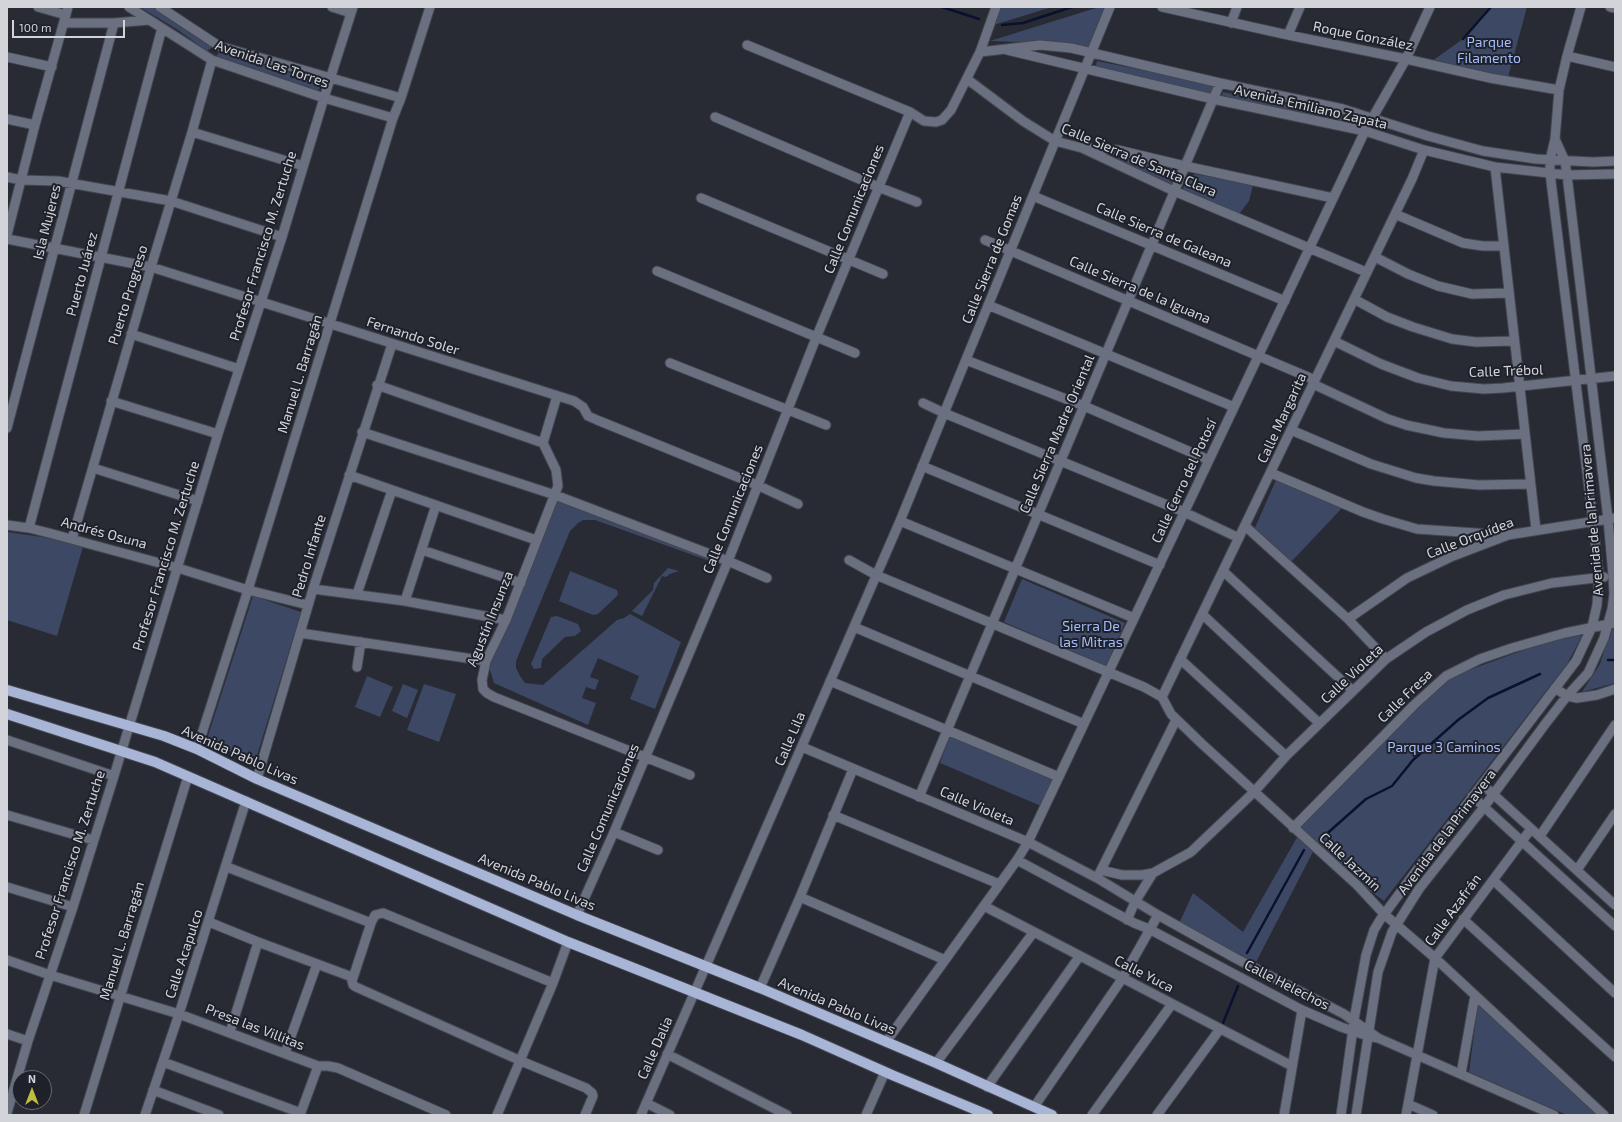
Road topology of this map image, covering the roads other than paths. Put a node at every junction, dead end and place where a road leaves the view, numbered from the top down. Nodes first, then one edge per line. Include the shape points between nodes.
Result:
1 (38, 7) edge
2 (129, 7) edge
3 (332, 7) edge
4 (430, 7) edge
5 (996, 7) edge
6 (1110, 7) edge
7 (1237, 7) edge
8 (1300, 7) edge
9 (1581, 7) edge
10 (1610, 7) edge
11 (165, 8) edge
12 (1169, 8) edge
13 (1427, 8) edge
14 (1615, 8) edge
15 (352, 10) edge
16 (66, 15) edge
17 (149, 20) junction
18 (1231, 22) junction
19 (114, 23) junction
20 (162, 28) junction
21 (1288, 35) junction
22 (747, 45) dead end
23 (1003, 49) junction
24 (980, 52) junction
25 (1092, 52) junction
26 (1567, 56) junction
27 (7, 57) edge
28 (1406, 59) junction
29 (212, 60) junction
30 (52, 67) junction
31 (1615, 67) edge
32 (1085, 69) junction
33 (331, 77) junction
34 (967, 79) junction
35 (1220, 83) junction
36 (1559, 90) junction
37 (324, 98) junction
38 (401, 98) junction
39 (1213, 98) junction
40 (910, 112) junction
41 (393, 118) junction
42 (714, 118) dead end
43 (1373, 118) junction
44 (7, 119) edge
45 (35, 126) junction
46 (1365, 131) junction
47 (192, 132) junction
48 (1554, 139) junction
49 (1056, 141) junction
50 (1082, 148) junction
51 (1424, 150) junction
52 (1550, 160) junction
53 (1615, 160) edge
54 (1565, 161) junction
55 (303, 166) junction
56 (1185, 166) junction
57 (1495, 167) junction
58 (1550, 173) junction
59 (1615, 174) edge
60 (1567, 175) junction
61 (7, 177) edge
62 (21, 180) junction
63 (71, 184) junction
64 (878, 187) junction
65 (1174, 191) junction
66 (118, 192) junction
67 (1033, 196) junction
68 (701, 198) dead end
69 (1333, 198) junction
70 (171, 201) junction
71 (917, 202) dead end
72 (1395, 214) junction
73 (7, 235) edge
74 (282, 237) junction
75 (7, 239) edge
76 (985, 240) dead end
77 (1152, 245) junction
78 (1504, 246) junction
79 (56, 248) junction
80 (1310, 248) junction
81 (1010, 250) junction
82 (101, 257) junction
83 (1375, 257) junction
84 (848, 260) junction
85 (151, 267) junction
86 (657, 271) dead end
87 (1366, 272) junction
88 (883, 274) dead end
89 (1509, 294) junction
90 (1354, 299) junction
91 (1128, 300) junction
92 (1284, 301) junction
93 (261, 302) junction
94 (988, 305) junction
95 (331, 323) junction
96 (131, 334) junction
97 (816, 338) junction
98 (1334, 341) junction
99 (1514, 341) junction
100 (392, 344) junction
101 (855, 353) dead end
102 (1106, 353) junction
103 (1259, 355) junction
104 (966, 360) junction
105 (670, 363) dead end
106 (239, 369) junction
107 (1615, 376) edge
108 (1592, 379) junction
109 (1576, 380) junction
110 (1314, 382) junction
111 (377, 386) junction
112 (1520, 386) junction
113 (557, 396) junction
114 (111, 401) junction
115 (923, 403) dead end
116 (1084, 406) junction
117 (1234, 407) junction
118 (787, 411) junction
119 (944, 413) junction
120 (826, 425) dead end
121 (7, 428) edge
122 (1291, 430) junction
123 (362, 432) junction
124 (218, 434) junction
125 (1525, 434) junction
126 (543, 443) junction
127 (1061, 460) junction
128 (1209, 460) junction
129 (922, 466) junction
130 (93, 468) junction
131 (1271, 473) junction
132 (349, 475) junction
133 (1530, 484) junction
134 (757, 485) junction
135 (392, 490) junction
136 (555, 495) junction
137 (198, 501) junction
138 (798, 504) dead end
139 (436, 505) junction
140 (1184, 512) junction
141 (1038, 514) junction
142 (1611, 519) edge
143 (900, 521) junction
144 (1594, 521) junction
145 (7, 525) edge
146 (1245, 526) junction
147 (29, 528) junction
148 (1536, 530) junction
149 (1508, 535) junction
150 (1239, 538) junction
151 (72, 539) junction
152 (536, 540) junction
153 (422, 550) junction
154 (849, 560) dead end
155 (728, 561) junction
156 (1160, 565) junction
157 (178, 568) junction
158 (1015, 568) junction
159 (1223, 571) junction
160 (876, 575) junction
161 (1614, 576) edge
162 (1599, 577) junction
163 (767, 578) dead end
164 (521, 583) junction
165 (313, 589) junction
166 (248, 590) junction
167 (357, 594) junction
168 (406, 601) junction
169 (308, 605) junction
170 (1202, 614) junction
171 (1134, 618) junction
172 (1348, 619) junction
173 (506, 620) junction
174 (992, 623) junction
175 (1612, 624) edge
176 (1592, 627) junction
177 (854, 628) junction
178 (300, 633) junction
179 (361, 642) junction
180 (1180, 659) junction
181 (1386, 659) junction
182 (486, 661) junction
183 (357, 667) dead end
184 (1109, 672) junction
185 (970, 677) junction
186 (830, 681) junction
187 (1554, 688) junction
188 (1615, 689) edge
189 (7, 690) edge
190 (1353, 691) junction
191 (1162, 696) junction
192 (1567, 696) junction
193 (7, 714) edge
194 (1176, 720) junction
195 (1320, 723) junction
196 (1084, 724) junction
197 (128, 725) junction
198 (1615, 725) edge
199 (947, 730) junction
200 (7, 740) edge
201 (802, 747) junction
202 (196, 749) junction
203 (121, 751) junction
204 (1286, 756) junction
205 (644, 757) junction
206 (853, 769) junction
207 (690, 775) dead end
208 (114, 776) junction
209 (188, 776) junction
210 (1059, 777) junction
211 (257, 779) junction
212 (1482, 784) junction
213 (1254, 792) junction
214 (1494, 794) junction
215 (1472, 796) junction
216 (919, 797) junction
217 (246, 801) junction
218 (1484, 807) junction
219 (1615, 814) edge
220 (7, 815) edge
221 (833, 815) junction
222 (1293, 828) junction
223 (1531, 829) junction
224 (614, 832) junction
225 (1540, 836) junction
226 (93, 840) junction
227 (1521, 841) junction
228 (1028, 842) junction
229 (658, 850) dead end
230 (1017, 860) junction
231 (226, 866) junction
232 (1101, 870) junction
233 (1577, 870) junction
234 (1153, 873) junction
235 (1097, 878) junction
236 (1493, 880) junction
237 (999, 884) junction
238 (7, 888) edge
239 (800, 897) junction
240 (1135, 902) junction
241 (1614, 902) edge
242 (984, 906) junction
243 (73, 907) junction
244 (1384, 914) junction
245 (577, 915) junction
246 (1158, 915) junction
247 (1463, 919) junction
248 (1127, 920) junction
249 (209, 922) junction
250 (371, 923) junction
251 (1396, 924) junction
252 (1615, 926) edge
253 (1149, 929) junction
254 (1033, 933) junction
255 (258, 942) junction
256 (568, 942) junction
257 (1079, 957) junction
258 (1435, 958) junction
259 (7, 960) edge
260 (945, 960) junction
261 (317, 964) junction
262 (706, 968) junction
263 (50, 975) junction
264 (1122, 979) junction
265 (353, 981) junction
266 (553, 983) junction
267 (760, 988) junction
268 (696, 992) junction
269 (1615, 993) edge
270 (1475, 995) junction
271 (120, 996) junction
272 (1172, 1004) junction
273 (1302, 1010) junction
274 (180, 1014) junction
275 (1354, 1020) junction
276 (1220, 1029) junction
277 (1353, 1031) junction
278 (230, 1032) junction
279 (1368, 1033) junction
280 (7, 1034) edge
281 (28, 1041) junction
282 (886, 1042) junction
283 (285, 1053) junction
284 (668, 1054) junction
285 (1416, 1056) junction
286 (1615, 1057) edge
287 (520, 1061) junction
288 (163, 1062) junction
289 (936, 1063) junction
290 (318, 1066) junction
291 (1292, 1066) junction
292 (885, 1072) junction
293 (1461, 1074) junction
294 (987, 1087) junction
295 (153, 1090) junction
296 (646, 1103) junction
297 (1408, 1104) junction
298 (1034, 1107) junction
299 (8, 1109) edge
300 (201, 1112) edge
301 (300, 1114) edge
302 (84, 1115) edge
303 (145, 1115) edge
304 (219, 1115) edge
305 (446, 1115) edge
306 (498, 1115) edge
307 (586, 1115) edge
308 (641, 1115) edge
309 (670, 1115) edge
310 (787, 1115) edge
311 (866, 1115) edge
312 (988, 1115) edge
313 (1052, 1115) edge
314 (1092, 1115) edge
315 (1157, 1115) edge
316 (1284, 1115) edge
317 (1341, 1115) edge
318 (1356, 1115) edge
319 (1406, 1115) edge
320 (1433, 1115) edge
321 (1554, 1115) edge
322 (1604, 1115) edge

1 - 16 street
2 - 17 street, Avenida Las Torres
3 - 15 street
4 - 38 street, Manuel L. Barragán
5 - 24 street
6 - 25 street, Calle Sierra de Gomas
7 - 18 street
8 - 21 street
9 - 26 street, Avenida de la Primavera
10 - 14 street
11 - 33 street, Avenida Las Torres via 219,46
12 - 18 street, Roque González
13 - 28 street, Calle Cerro del Potosí
15 - 33 street, Profesor Francisco M. Zertuche
16 - 19 street
16 - 30 street
17 - 19 street
17 - 20 street, Avenida Las Torres
18 - 21 street, Roque González
19 - 63 street, Isla Mujeres
20 - 29 street, Avenida Las Torres
20 - 66 street, Puerto Juárez
21 - 28 street, Roque González
22 - 40 street
23 - 24 street, Avenida Emiliano Zapata
23 - 25 street, Avenida Emiliano Zapata via 1040,45
23 - 32 street, Avenida Emiliano Zapata
24 - 34 street
25 - 32 street, Calle Sierra de Gomas
25 - 35 street, Avenida Emiliano Zapata
26 - 31 street
26 - 36 street, Avenida de la Primavera
27 - 30 street
28 - 36 street, Roque González
28 - 43 street, Calle Cerro del Potosí
29 - 37 street, Avenida Las Torres
29 - 47 street, Puerto Progreso
30 - 45 street
32 - 39 street, Avenida Emiliano Zapata
32 - 49 street, Calle Sierra de Gomas
33 - 37 street, Profesor Francisco M. Zertuche
33 - 38 street, Avenida Las Torres
34 - 40 street via 951,110 942,120 924,121
34 - 49 street, Calle Sierra de Santa Clara via 1023,121
35 - 39 street, Calle Sierra Madre Oriental
35 - 43 street, Avenida Emiliano Zapata via 1343,109
36 - 48 street, Avenida de la Primavera
37 - 41 street, Avenida Las Torres
37 - 55 street, Profesor Francisco M. Zertuche
38 - 41 street, Manuel L. Barragán
39 - 46 street, Avenida Emiliano Zapata
39 - 56 street, Calle Sierra Madre Oriental
40 - 64 street, Calle Comunicaciones
41 - 95 street, Manuel L. Barragán
42 - 64 street
43 - 46 street, Calle Cerro del Potosí
43 - 52 street, Avenida Emiliano Zapata via 1458,145
44 - 45 street
45 - 62 street
46 - 51 street, Avenida Emiliano Zapata
46 - 69 street, Calle Cerro del Potosí
47 - 55 street
47 - 70 street, Puerto Progreso
48 - 52 street, Avenida de la Primavera
48 - 54 street, Avenida de la Primavera
49 - 50 street, Calle Sierra de Santa Clara
49 - 67 street, Calle Sierra de Gomas
50 - 56 street via 1118,150
50 - 65 street, Calle Sierra de Santa Clara
51 - 57 street, Avenida Emiliano Zapata
51 - 72 street, Calle Margarita
52 - 54 street, Avenida Emiliano Zapata
52 - 58 street, Avenida de la Primavera
53 - 54 street, Avenida Emiliano Zapata
54 - 60 street, Avenida de la Primavera
55 - 74 street, Profesor Francisco M. Zertuche
56 - 65 street, Calle Sierra Madre Oriental
56 - 69 street
57 - 58 street, Avenida Emiliano Zapata
57 - 78 street
58 - 60 street, Avenida Emiliano Zapata
58 - 109 street, Avenida de la Primavera
59 - 60 street, Avenida Emiliano Zapata
60 - 108 street, Avenida de la Primavera
61 - 62 street
62 - 63 street
62 - 73 street
63 - 66 street
63 - 79 street, Isla Mujeres
64 - 71 street
64 - 84 street, Calle Comunicaciones
65 - 77 street, Calle Sierra Madre Oriental
65 - 80 street, Calle Sierra de Santa Clara
66 - 70 street
66 - 82 street, Puerto Juárez
67 - 77 street, Calle Sierra de Galeana
67 - 81 street, Calle Sierra de Gomas
68 - 84 street
69 - 80 street, Calle Cerro del Potosí
70 - 74 street
70 - 85 street, Puerto Progreso
72 - 78 street via 1463,243
72 - 83 street, Calle Margarita
74 - 93 street, Profesor Francisco M. Zertuche
75 - 79 street, Fernando Soler
76 - 81 street, Calle Sierra de la Iguana
77 - 91 street, Calle Sierra Madre Oriental
77 - 92 street, Calle Sierra de Galeana
78 - 89 street
79 - 82 street, Fernando Soler
79 - 121 street, Isla Mujeres
80 - 87 street, Calle Sierra de Santa Clara
80 - 92 street, Calle Cerro del Potosí
81 - 91 street, Calle Sierra de la Iguana
81 - 94 street, Calle Sierra de Gomas
82 - 85 street, Fernando Soler
82 - 147 street, Puerto Juárez
83 - 87 street, Calle Margarita
83 - 89 street via 1438,286 1472,294
84 - 88 street
84 - 97 street, Calle Comunicaciones
85 - 93 street, Fernando Soler
85 - 96 street, Puerto Progreso
86 - 97 street
87 - 90 street, Calle Margarita
89 - 99 street
90 - 98 street, Calle Margarita
90 - 99 street via 1387,317 1452,339 1476,342
91 - 102 street, Calle Sierra Madre Oriental
91 - 103 street, Calle Sierra de la Iguana
92 - 103 street, Calle Cerro del Potosí
93 - 95 street, Fernando Soler
93 - 106 street, Profesor Francisco M. Zertuche
94 - 102 street
94 - 104 street, Calle Sierra de Gomas
95 - 100 street, Fernando Soler
95 - 166 street, Manuel L. Barragán
96 - 106 street
96 - 114 street, Puerto Progreso
97 - 101 street
97 - 118 street, Calle Comunicaciones
98 - 110 street, Calle Margarita
98 - 112 street, Calle Trébol via 1381,364 1433,382 1484,389
99 - 112 street
100 - 111 street, Pedro Infante
100 - 113 street, Fernando Soler
102 - 116 street, Calle Sierra Madre Oriental
102 - 117 street
103 - 110 street, Calle Sierra de la Iguana
103 - 117 street, Calle Cerro del Potosí
104 - 116 street
104 - 119 street, Calle Sierra de Gomas
105 - 118 street
106 - 124 street, Profesor Francisco M. Zertuche
107 - 108 street, Calle Trébol
108 - 109 street, Calle Trébol
108 - 142 street, Avenida de la Primavera
109 - 112 street, Calle Trébol
109 - 144 street, Avenida de la Primavera
110 - 122 street, Calle Margarita
110 - 125 street, Calle Sierra de la Iguana via 1388,419 1406,425 1444,433 1478,436
111 - 123 street, Pedro Infante
111 - 126 street
112 - 125 street
113 - 126 street
113 - 134 street, Fernando Soler via 579,403 586,414 597,420
114 - 124 street
114 - 130 street, Puerto Progreso
115 - 119 street
116 - 127 street, Calle Sierra Madre Oriental
116 - 128 street
117 - 128 street, Calle Cerro del Potosí
118 - 120 street
118 - 134 street, Calle Comunicaciones
119 - 127 street
119 - 129 street, Calle Sierra de Gomas
122 - 131 street, Calle Margarita
122 - 133 street via 1371,464 1416,478 1479,485
123 - 132 street, Pedro Infante
123 - 136 street
124 - 137 street, Profesor Francisco M. Zertuche
125 - 133 street
126 - 136 street, Agustín Insunza via 556,470 558,480
127 - 140 street
127 - 141 street, Calle Sierra Madre Oriental
128 - 140 street, Calle Cerro del Potosí
129 - 141 street
129 - 143 street, Calle Sierra de Gomas
130 - 137 street
130 - 151 street, Puerto Progreso
131 - 146 street, Calle Margarita
131 - 149 street via 1364,512 1417,528
132 - 135 street
132 - 165 street, Pedro Infante
133 - 148 street
134 - 138 street, Fernando Soler
134 - 155 street, Calle Comunicaciones
135 - 139 street
135 - 167 street
136 - 152 street, Agustín Insunza
136 - 155 street
137 - 157 street, Profesor Francisco M. Zertuche
139 - 152 street
139 - 153 street
140 - 150 street
140 - 156 street, Calle Cerro del Potosí
141 - 156 street
141 - 158 street, Calle Sierra Madre Oriental
142 - 144 street, Calle Orquídea
142 - 161 street, Avenida de la Primavera
143 - 158 street
143 - 160 street, Calle Lila
144 - 148 street, Calle Orquídea
144 - 162 street, Avenida de la Primavera
145 - 147 street, Andrés Osuna
146 - 150 street, Calle Margarita
146 - 172 street
147 - 151 street, Andrés Osuna
148 - 149 street, Calle Orquídea
149 - 172 street, Calle Orquídea via 1453,556 1407,578
150 - 159 street, Calle Margarita
151 - 157 street, Andrés Osuna
152 - 164 street, Agustín Insunza
153 - 164 street
153 - 168 street
154 - 160 street
155 - 163 street
155 - 205 street, Calle Comunicaciones
156 - 171 street, Calle Cerro del Potosí
157 - 166 street, Andrés Osuna
157 - 197 street, Profesor Francisco M. Zertuche
158 - 171 street
158 - 174 street, Calle Sierra Madre Oriental
159 - 170 street, Calle Margarita
159 - 190 street
160 - 174 street
160 - 177 street, Calle Lila
161 - 162 street, Calle Violeta
161 - 175 street, Avenida de la Primavera
162 - 176 street, Avenida de la Primavera
162 - 181 street, Calle Violeta via 1552,583 1504,595 1467,610 1426,632
164 - 173 street, Agustín Insunza
165 - 167 street
165 - 169 street, Pedro Infante
166 - 169 street, Andrés Osuna
166 - 202 street, Manuel L. Barragán
167 - 168 street
168 - 173 street
169 - 178 street, Pedro Infante
170 - 180 street, Calle Margarita
170 - 195 street
171 - 184 street, Calle Cerro del Potosí
172 - 181 street
173 - 182 street, Agustín Insunza
174 - 184 street
174 - 185 street, Calle Sierra Madre Oriental
175 - 176 street, Calle Fresa
175 - 192 street, Avenida de la Primavera via 1588,673
176 - 187 street, Avenida de la Primavera via 1576,661
176 - 222 street, Calle Fresa via 1493,654 1446,676 1414,704
177 - 185 street
177 - 186 street, Calle Lila
178 - 179 street
178 - 211 street, Pedro Infante
179 - 182 street
179 - 183 street
180 - 191 street, Calle Margarita
180 - 204 street
181 - 190 street, Calle Violeta
182 - 205 street, Agustín Insunza via 482,684 487,693
184 - 191 street
184 - 196 street, Calle Cerro del Potosí
185 - 196 street
185 - 199 street, Calle Sierra Madre Oriental
186 - 199 street
186 - 201 street, Calle Lila
187 - 192 street
187 - 212 street, Avenida de la Primavera
188 - 192 street via 1583,698
189 - 197 main road, Avenida Pablo Livas
190 - 195 street, Calle Violeta
191 - 194 street, Calle Jazmín
192 - 214 street, Avenida de la Primavera
193 - 203 main road
194 - 213 street, Calle Jazmín
194 - 232 street
195 - 204 street, Calle Violeta
196 - 210 street, Calle Cerro del Potosí
197 - 202 main road, Avenida Pablo Livas
197 - 203 street, Profesor Francisco M. Zertuche
198 - 225 street
199 - 210 street
199 - 216 street, Calle Sierra Madre Oriental
200 - 208 street
201 - 206 street, Calle Violeta
201 - 262 street, Calle Lila
202 - 211 main road, Avenida Pablo Livas
203 - 208 street, Profesor Francisco M. Zertuche
203 - 209 main road
204 - 213 street, Calle Violeta
205 - 207 street, Agustín Insunza
205 - 224 street, Calle Comunicaciones
206 - 216 street, Calle Violeta
206 - 221 street
208 - 226 street, Profesor Francisco M. Zertuche
209 - 217 main road
209 - 271 street, Manuel L. Barragán
210 - 228 street, Calle Cerro del Potosí
211 - 245 main road, Avenida Pablo Livas
212 - 214 street
212 - 215 street, Avenida de la Primavera
213 - 222 street, Calle Jazmín
213 - 234 street, Calle Violeta via 1191,852
214 - 218 street, Avenida de la Primavera
214 - 223 street
215 - 218 street
215 - 244 street, Avenida de la Primavera
216 - 228 street, Calle Violeta
217 - 231 street, Calle Acapulco
217 - 256 main road
218 - 227 street
218 - 251 street, Avenida de la Primavera via 1419,889
219 - 233 street
220 - 226 street
221 - 237 street
221 - 239 street
222 - 244 street, Calle Jazmín via 1357,885
223 - 225 street
223 - 227 street, Calle Azafrán
224 - 229 street
224 - 245 street, Calle Comunicaciones
225 - 233 street
226 - 243 street, Profesor Francisco M. Zertuche
227 - 236 street, Calle Azafrán
227 - 252 street
228 - 230 street, Calle Cerro del Potosí
228 - 235 street, Calle Violeta
230 - 237 street, Calle Cerro del Potosí
230 - 248 street, Calle Helechos
231 - 249 street, Calle Acapulco
231 - 250 street
232 - 234 street, Calle Violeta via 1122,875
232 - 235 street
233 - 241 street
234 - 240 street, Calle Violeta
235 - 240 street, Calle Violeta
236 - 247 street, Calle Azafrán
236 - 269 street
237 - 242 street, Calle Cerro del Potosí
238 - 243 street
239 - 260 street
239 - 267 street
240 - 246 street, Calle Violeta
240 - 248 street, Calle Violeta
242 - 254 street, Calle Yuca
242 - 260 street, Calle Cerro del Potosí
243 - 263 street, Profesor Francisco M. Zertuche
244 - 251 street, Calle Jazmín
244 - 275 street, Avenida de la Primavera via 1374,930 1366,955
245 - 262 main road, Avenida Pablo Livas
246 - 253 street
246 - 275 street, Calle Violeta
247 - 258 street, Calle Azafrán
247 - 286 street
248 - 253 street, Calle Helechos
249 - 255 street
249 - 274 street, Calle Acapulco
250 - 265 street
250 - 266 street via 375,915 382,913
251 - 258 street, Calle Jazmín
251 - 279 street, Avenida de la Primavera via 1378,972
253 - 264 street
253 - 273 street, Calle Helechos
254 - 257 street, Calle Yuca
254 - 289 street
255 - 261 street
255 - 278 street
256 - 266 street
256 - 268 main road
257 - 264 street, Calle Yuca
257 - 294 street
258 - 270 street, Calle Jazmín
258 - 285 street, Calle Azafrán
259 - 263 street, Presa las Villitas
260 - 282 street, Calle Cerro del Potosí
261 - 265 street
261 - 283 street
262 - 267 main road, Avenida Pablo Livas
262 - 268 street, Calle Lila
263 - 271 street, Presa las Villitas
263 - 281 street, Profesor Francisco M. Zertuche
264 - 272 street, Calle Yuca
264 - 298 street
265 - 287 street
266 - 287 street
267 - 282 main road, Avenida Pablo Livas
268 - 284 street, Calle Dalia
268 - 292 main road
270 - 293 street
270 - 322 street, Calle Jazmín
271 - 274 street, Presa las Villitas
271 - 302 street, Manuel L. Barragán
272 - 276 street, Calle Yuca
272 - 314 street
273 - 277 street, Calle Helechos
273 - 291 street
274 - 278 street, Presa las Villitas
274 - 288 street, Calle Acapulco
275 - 277 street, Avenida de la Primavera
275 - 279 street, Calle Violeta
276 - 291 street, Calle Yuca
276 - 315 street
277 - 279 street, Calle Helechos
277 - 317 street, Avenida de la Primavera
278 - 283 street, Presa las Villitas
279 - 285 street, Calle Helechos
279 - 318 street, Avenida de la Primavera
280 - 281 street
281 - 299 street, Profesor Francisco M. Zertuche
282 - 289 main road, Avenida Pablo Livas
283 - 290 street, Presa las Villitas
284 - 296 street, Calle Dalia
284 - 310 street
285 - 293 street, Calle Helechos
285 - 297 street, Calle Azafrán
287 - 306 street
287 - 307 street via 586,1088 592,1093 593,1098
288 - 295 street, Calle Acapulco
288 - 301 street
289 - 294 main road, Avenida Pablo Livas
290 - 301 street
290 - 305 street, Presa las Villitas via 338,1068
291 - 316 street
292 - 311 street
292 - 312 main road
293 - 321 street, Calle Helechos
294 - 298 main road, Avenida Pablo Livas
295 - 300 street
295 - 303 street, Calle Acapulco
296 - 308 street, Calle Dalia
296 - 309 street
297 - 319 street, Calle Azafrán
297 - 320 street
298 - 313 main road, Avenida Pablo Livas
300 - 304 street

